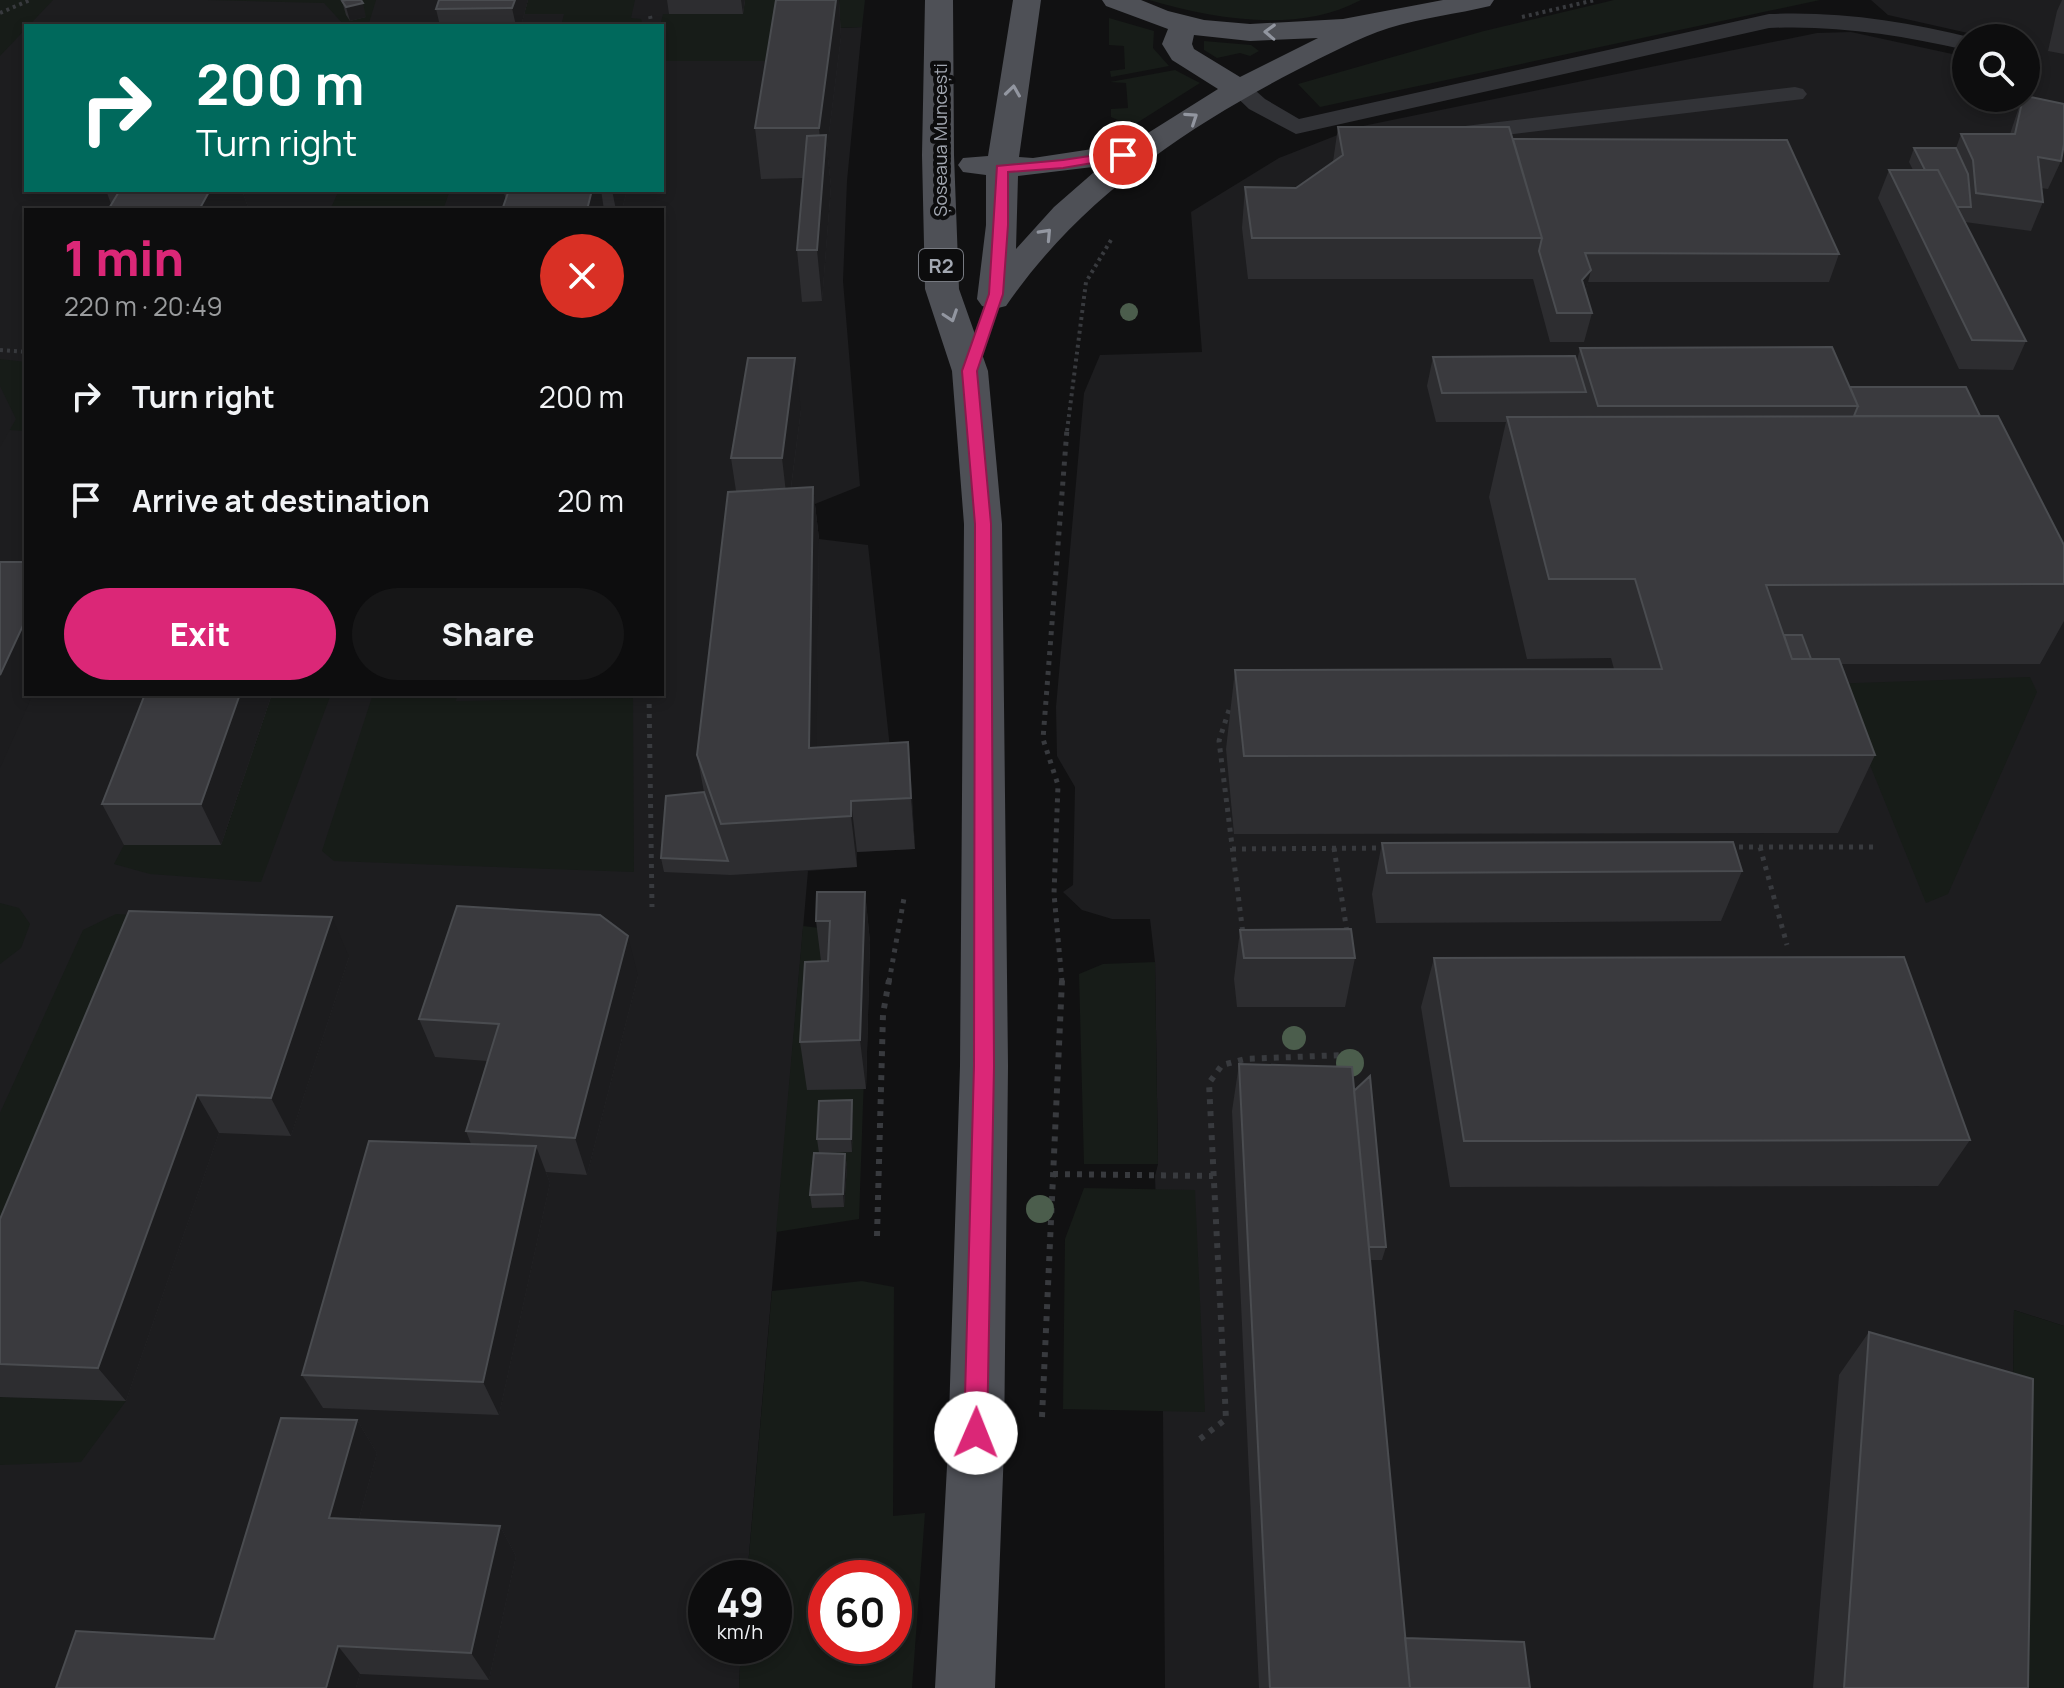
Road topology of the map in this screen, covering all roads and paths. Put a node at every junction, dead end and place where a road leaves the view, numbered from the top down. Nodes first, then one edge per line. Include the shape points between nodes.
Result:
1 (30, 0) edge
2 (939, 0) edge
3 (1027, 0) edge
4 (1116, 0) edge
5 (1480, 0) edge
6 (1595, 0) edge
7 (0, 13) edge
8 (650, 16) dead end
9 (1509, 20) dead end
10 (652, 24) edge
11 (1375, 24) junction
12 (1187, 25) junction
13 (1952, 40) edge
14 (1239, 88) junction
15 (1795, 94) dead end
16 (1296, 127) junction
17 (1435, 136) edge
18 (1337, 138) edge
19 (1146, 150) junction
20 (938, 155) junction
21 (1002, 168) junction
22 (1114, 236) dead end
23 (996, 294) junction
24 (0, 350) edge
25 (24, 352) edge
26 (970, 371) junction
27 (649, 696) edge
28 (1229, 710) dead end
29 (1728, 847) edge
30 (1760, 847) junction
31 (1874, 847) dead end
32 (1334, 848) junction
33 (1397, 848) edge
34 (1232, 849) junction
35 (904, 898) dead end
36 (652, 907) dead end
37 (1244, 941) edge
38 (1348, 941) edge
39 (1787, 945) dead end
40 (1343, 1055) dead end
41 (1053, 1174) junction
42 (1213, 1176) junction
43 (877, 1236) dead end
44 (1042, 1419) dead end
45 (1200, 1439) dead end
46 (965, 1688) edge

1 - 7 path
2 - 20 main road, Șoseaua Muncești / R2
21 -> 3 main road, Șoseaua Muncești / R2
4 - 12 main road
5 - 11 main road
6 - 9 path
8 - 10 path
11 -> 12 main road via 1285,32
11 - 14 main road
12 - 14 main road via 1177,44 1182,54
13 - 16 lane via 1860,22 1769,21
14 - 16 lane
19 -> 14 main road
15 - 17 lane
16 - 18 lane
19 - 21 main road
23 -> 19 main road via 1046,234
20 - 21 main road
20 -> 26 main road, Șoseaua Muncești / R2 via 942,289
21 - 23 main road, Șoseaua Muncești / R2
22 - 41 path via 1086,282 1069,402 1043,739 1058,785 1054,894 1063,993
23 - 26 main road, Șoseaua Muncești / R2
24 - 25 path
26 - 46 main road, Șoseaua Muncești / R2 via 983,524 984,1052
27 - 36 path
28 - 34 path via 1219,741
29 - 30 path
30 - 31 path
30 - 39 path
32 - 33 path
32 - 34 path
32 - 38 path
34 - 37 path
35 - 43 path via 883,1014
40 - 42 path via 1245,1059 1222,1065 1209,1083
41 - 42 path
41 - 44 path
42 - 45 path via 1226,1419

